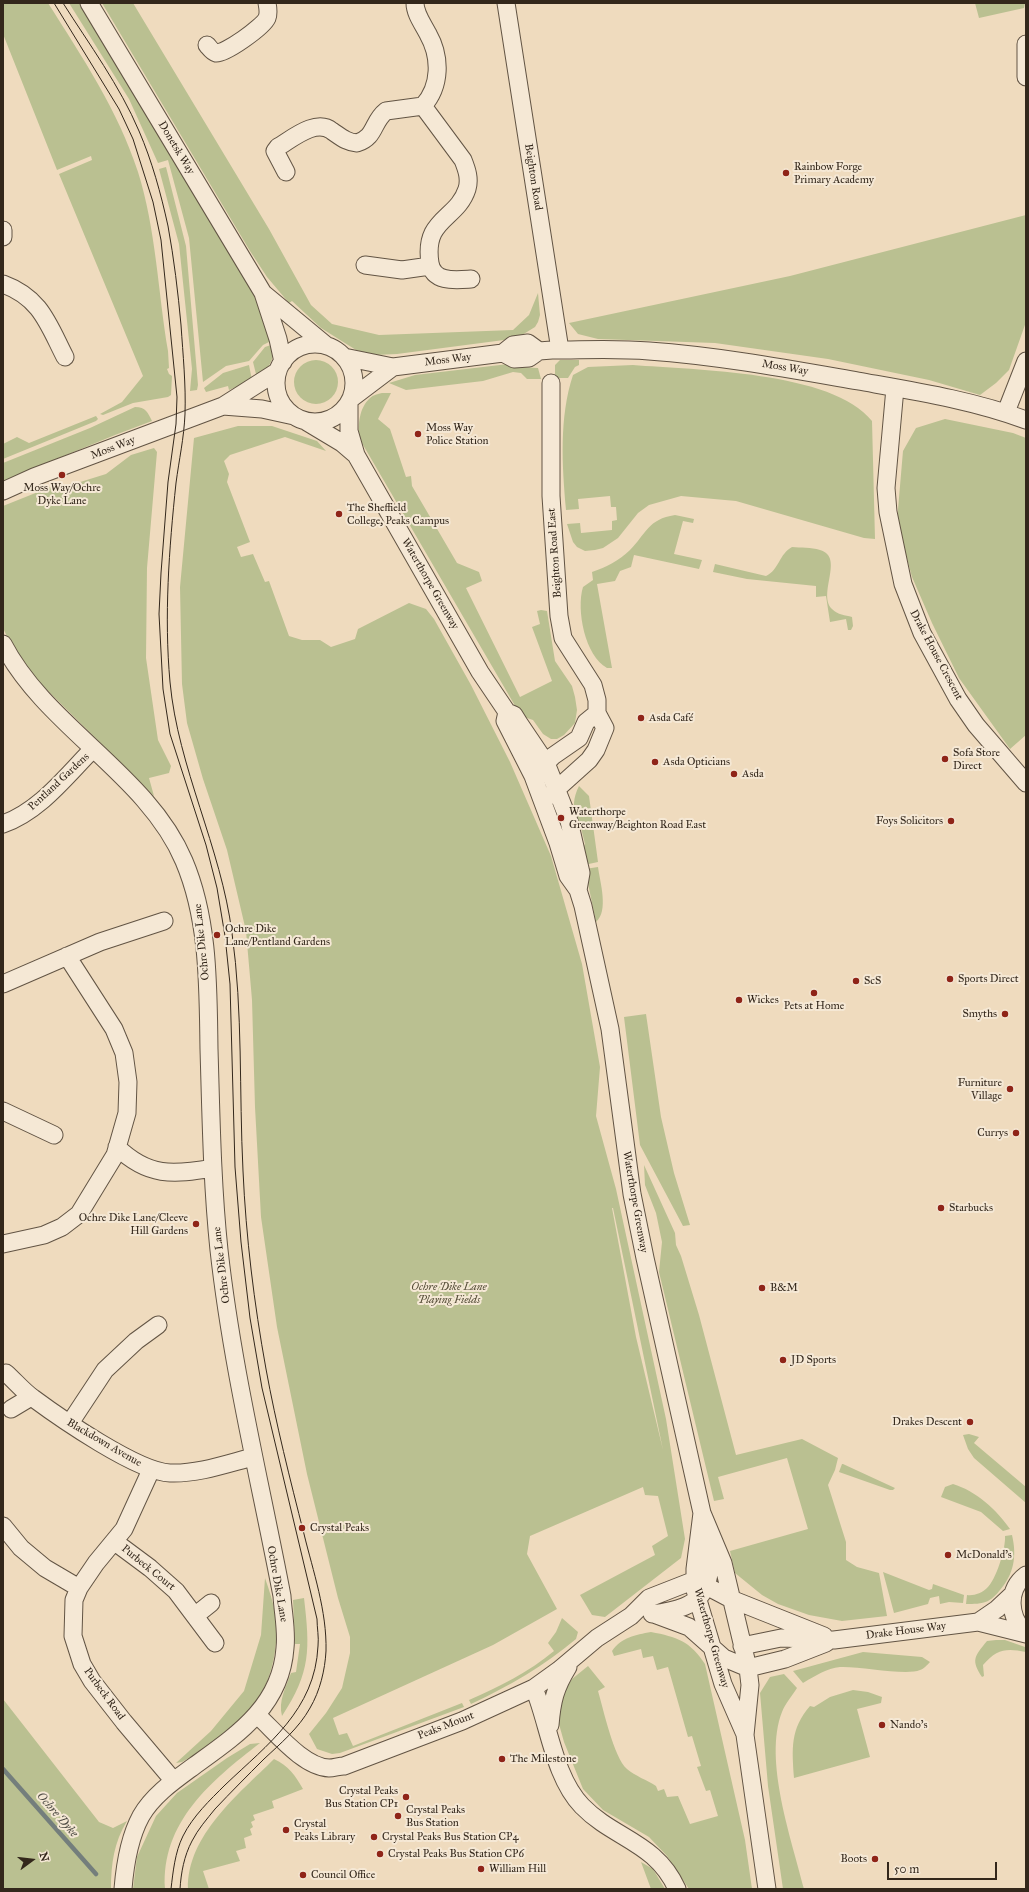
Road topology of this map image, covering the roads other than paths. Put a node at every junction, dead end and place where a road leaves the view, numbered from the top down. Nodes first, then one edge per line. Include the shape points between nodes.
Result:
1 (89, 3) edge
2 (267, 3) edge
3 (414, 3) edge
4 (506, 3) edge
5 (1026, 44) edge
6 (207, 45) dead end
7 (1026, 77) edge
8 (424, 106) junction
9 (286, 172) dead end
10 (3, 230) edge
11 (3, 237) edge
12 (366, 265) dead end
13 (430, 266) junction
14 (471, 279) dead end
15 (3, 284) edge
16 (263, 293) junction
17 (327, 346) junction
18 (560, 350) junction
19 (65, 357) dead end
20 (344, 357) junction
21 (1026, 361) edge
22 (281, 366) junction
23 (393, 367) junction
24 (551, 383) dead end
25 (895, 388) junction
26 (350, 400) junction
27 (223, 406) junction
28 (1006, 412) junction
29 (300, 419) junction
30 (1026, 420) edge
31 (356, 455) junction
32 (3, 492) edge
33 (3, 644) edge
34 (507, 712) junction
35 (597, 713) junction
36 (93, 750) junction
37 (546, 763) junction
38 (533, 776) junction
39 (1026, 783) edge
40 (558, 789) junction
41 (543, 801) junction
42 (3, 824) edge
43 (578, 890) junction
44 (164, 921) dead end
45 (67, 956) junction
46 (3, 984) edge
47 (3, 1111) edge
48 (54, 1135) dead end
49 (117, 1147) junction
50 (213, 1168) junction
51 (3, 1244) edge
52 (158, 1325) dead end
53 (6, 1373) dead end
54 (31, 1397) junction
55 (10, 1409) dead end
56 (70, 1423) junction
57 (253, 1457) junction
58 (151, 1470) junction
59 (702, 1513) junction
60 (6, 1534) edge
61 (712, 1536) junction
62 (114, 1542) junction
63 (1026, 1575) edge
64 (79, 1588) junction
65 (700, 1589) junction
66 (1013, 1594) junction
67 (731, 1599) junction
68 (211, 1603) dead end
69 (654, 1614) junction
70 (196, 1615) junction
71 (631, 1616) junction
72 (978, 1622) junction
73 (1026, 1634) edge
74 (834, 1640) junction
75 (215, 1643) dead end
76 (742, 1646) junction
77 (712, 1647) junction
78 (573, 1658) junction
79 (732, 1662) junction
80 (748, 1668) junction
81 (534, 1688) junction
82 (736, 1713) junction
83 (257, 1715) junction
84 (549, 1735) junction
85 (745, 1735) junction
86 (173, 1780) junction
87 (123, 1889) edge
88 (677, 1889) edge
89 (767, 1889) edge

1 - 16 street, Donetsk Way
2 - 6 street via 267,19 254,31 217,53
3 - 8 street via 435,48 438,62 434,89
4 - 18 street, Beighton Road
5 - 7 street
8 - 9 street via 386,111 369,137 357,143 341,139 322,126 309,130 275,151
8 - 13 street via 463,160 469,180 462,199 441,220 432,235 429,245
10 - 11 street
12 - 13 street via 402,270
13 - 14 street via 442,279
15 - 19 street via 26,295 35,304
16 - 17 street, Donetsk Way
16 - 22 street, Donetsk Way via 278,339
17 - 20 street
17 - 22 street via 307,345 298,348
18 - 23 street, Moss Way via 539,351 530,358 521,359 514,359 503,353
18 - 25 street, Moss Way via 647,350 702,355
20 - 23 street, Moss Way
20 - 26 street via 353,372 354,389
21 - 28 street
22 - 27 street, Moss Way
22 - 29 street via 276,381 280,401 286,410
23 - 26 street, Moss Way
24 - 35 street, Beighton Road East via 551,496 559,616 565,642 595,691 598,700
25 - 28 street, Moss Way
25 - 39 street, Drake House Crescent via 886,488 888,512 903,584 922,633 958,699 976,725
26 - 29 street via 345,409 333,418 324,421
26 - 31 street, Waterthorpe Greenway via 349,431
27 - 29 street, Moss Way via 262,409
27 - 32 street, Moss Way via 34,477
28 - 30 street, Moss Way
29 - 31 street, Waterthorpe Greenway via 342,443
31 - 34 street, Waterthorpe Greenway via 480,672
33 - 36 street, Ochre Dike Lane via 27,681
34 - 37 street, Waterthorpe Greenway via 520,722
34 - 38 street, Waterthorpe Greenway via 505,721
35 - 37 street via 586,722 579,738
35 - 40 street, Beighton Road East via 605,728 596,750
36 - 42 street, Pentland Gardens via 36,805 25,814
36 - 50 street, Ochre Dike Lane via 158,816 174,839 194,885 204,936
37 - 38 street
37 - 40 street, Waterthorpe Greenway
38 - 41 street, Waterthorpe Greenway
40 - 41 street, Beighton Road East
40 - 43 street, Waterthorpe Greenway via 569,821 581,873
41 - 43 street, Waterthorpe Greenway via 568,876
43 - 59 street, Waterthorpe Greenway via 610,1029 632,1194
44 - 45 street via 107,939
45 - 46 street
45 - 49 street via 114,1029 124,1053 128,1082 127,1113
47 - 48 street
49 - 50 street via 127,1156 154,1171 186,1172
49 - 51 street via 104,1174 78,1214 62,1227 44,1235
50 - 57 street, Ochre Dike Lane via 219,1250 229,1327
52 - 56 street via 136,1341 105,1370
53 - 54 street, Blackdown Avenue
54 - 55 street
54 - 56 street, Blackdown Avenue
56 - 58 street, Blackdown Avenue via 129,1460
57 - 58 street, Blackdown Avenue via 185,1473
57 - 83 street, Ochre Dike Lane via 279,1582 285,1632 285,1648 278,1680
58 - 62 street, Purbeck Road via 124,1529
59 - 61 street, Waterthorpe Greenway
59 - 65 street, Waterthorpe Greenway via 694,1569
60 - 64 street via 45,1568
61 - 65 street via 711,1563
61 - 67 street, Waterthorpe Greenway via 723,1563
62 - 64 street, Purbeck Road
62 - 70 street, Purbeck Court via 176,1591
63 - 66 street, Drake House Way
64 - 86 street, Purbeck Road via 73,1606 73,1636 82,1664 124,1722
65 - 67 street
65 - 69 street, Peaks Mount via 682,1607
65 - 71 street, Peaks Mount via 649,1598
65 - 77 street, Waterthorpe Greenway
66 - 72 street, Drake House Way
66 - 73 street, Drake House Way via 1014,1617
67 - 74 street
67 - 76 street, Waterthorpe Greenway
68 - 70 street
69 - 71 street, Peaks Mount
69 - 77 street via 689,1627
70 - 75 street, Purbeck Court
71 - 78 street, Peaks Mount via 597,1638
72 - 73 street, Drake House Way
72 - 74 street, Drake House Way
74 - 76 street, Drake House Way via 781,1638
74 - 80 street, Drake House Way via 785,1659
76 - 79 street
76 - 80 street, Waterthorpe Greenway
77 - 79 street
77 - 82 street, Waterthorpe Greenway via 723,1684
78 - 81 street, Peaks Mount
78 - 84 street via 560,1680 551,1703
79 - 80 street
79 - 82 street
80 - 85 street, Waterthorpe Greenway via 750,1685
81 - 83 street, Peaks Mount via 462,1721 344,1766 328,1768 306,1760
81 - 84 street
82 - 85 street, Waterthorpe Greenway
83 - 86 street, Ochre Dike Lane via 228,1742
84 - 88 street via 564,1778 582,1806 602,1823 657,1858
85 - 89 street, Waterthorpe Greenway
86 - 87 street, Ochre Dike Lane via 141,1816 130,1843

